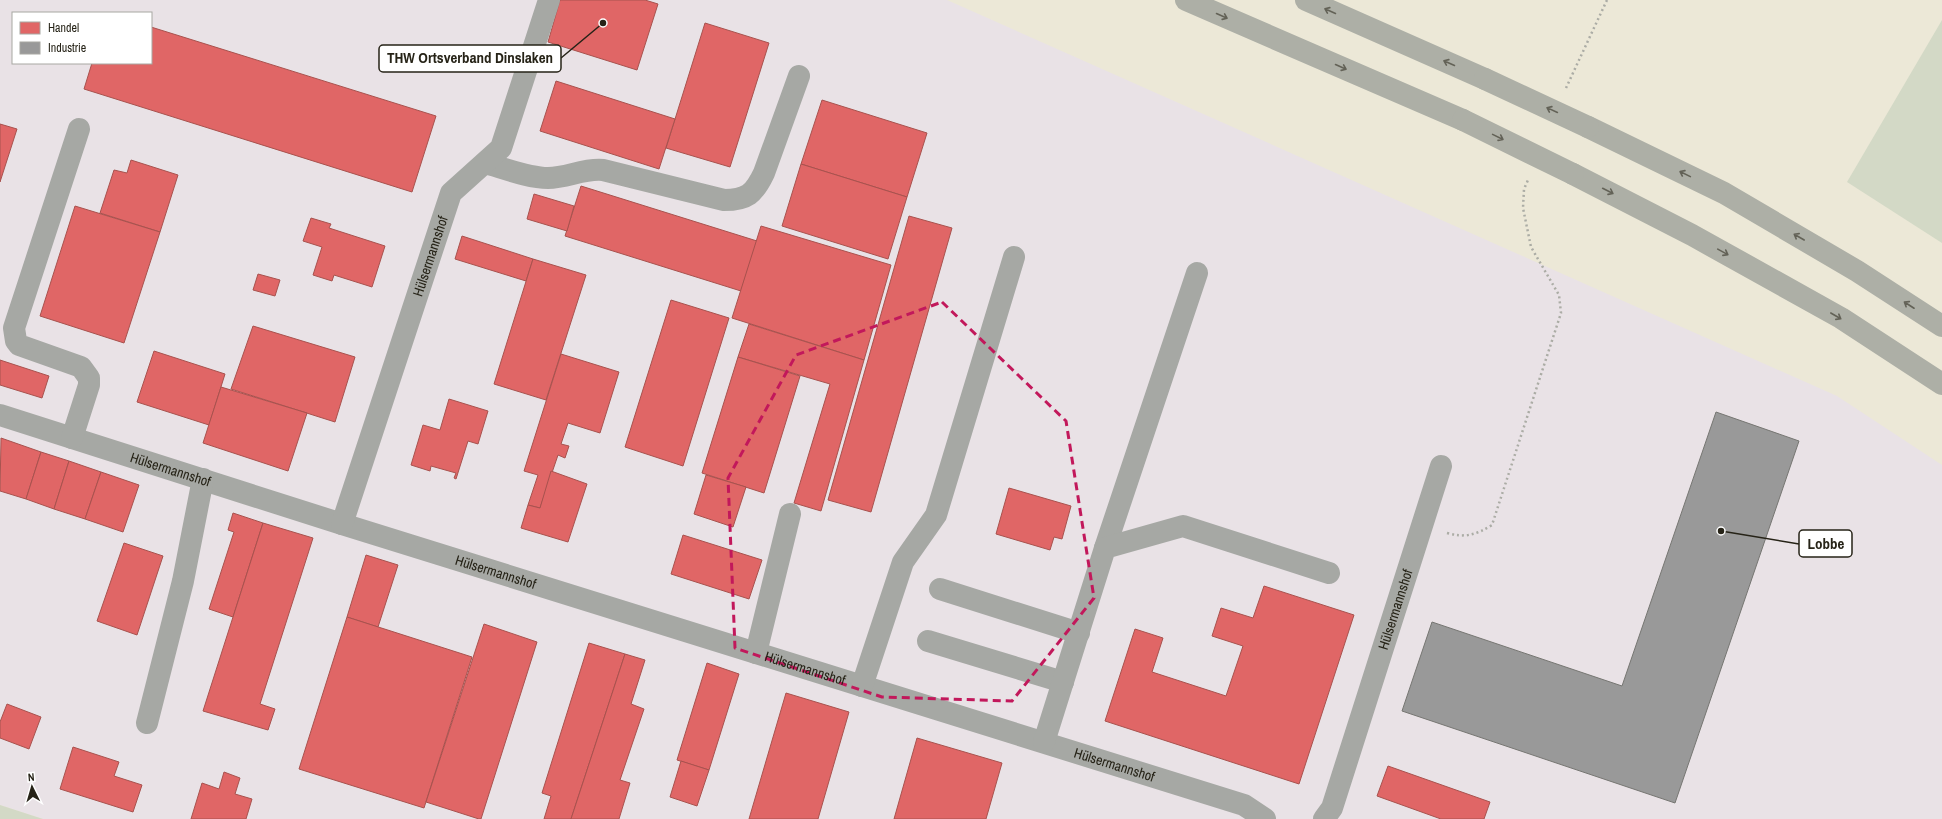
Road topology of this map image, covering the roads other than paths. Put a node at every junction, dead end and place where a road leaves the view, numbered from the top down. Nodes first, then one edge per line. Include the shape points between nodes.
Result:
1 (549, 0) edge
2 (1186, 0) edge
3 (1306, 0) edge
4 (799, 76) dead end
5 (79, 129) dead end
6 (485, 163) junction
7 (1014, 257) dead end
8 (1197, 273) dead end
9 (1942, 326) edge
10 (1942, 384) edge
11 (0, 415) edge
12 (72, 438) junction
13 (1441, 466) dead end
14 (203, 479) junction
15 (790, 514) dead end
16 (342, 524) junction
17 (1105, 548) junction
18 (1329, 573) dead end
19 (940, 589) dead end
20 (1079, 633) junction
21 (928, 642) dead end
22 (756, 653) junction
23 (1063, 682) junction
24 (862, 686) junction
25 (147, 723) dead end
26 (1044, 742) junction
27 (1265, 819) edge
28 (1324, 819) edge

1 - 6 street via 501,148
2 -> 10 highway, bridge via 1463,120 1573,174 1692,235 1841,318
9 -> 3 highway, bridge via 1857,271 1724,193 1485,79
4 - 6 street via 758,186 748,196 737,200 724,200 603,170 592,169 547,178
5 - 12 street via 14,328 16,341 20,345 81,367 90,378 90,385
6 - 16 street, Hülsermannshof via 451,193
7 - 24 street via 936,515 903,562
8 - 17 street
11 - 12 street, Hülsermannshof
12 - 14 street, Hülsermannshof
13 - 28 street, Hülsermannshof via 1332,808
14 - 16 street, Hülsermannshof
14 - 25 street via 183,581
15 - 22 street
16 - 22 street, Hülsermannshof
17 - 18 street via 1183,526
17 - 20 street
19 - 20 street
20 - 23 street
21 - 23 street
22 - 24 street, Hülsermannshof
23 - 26 street
24 - 26 street, Hülsermannshof
26 - 27 street, Hülsermannshof via 1244,805

